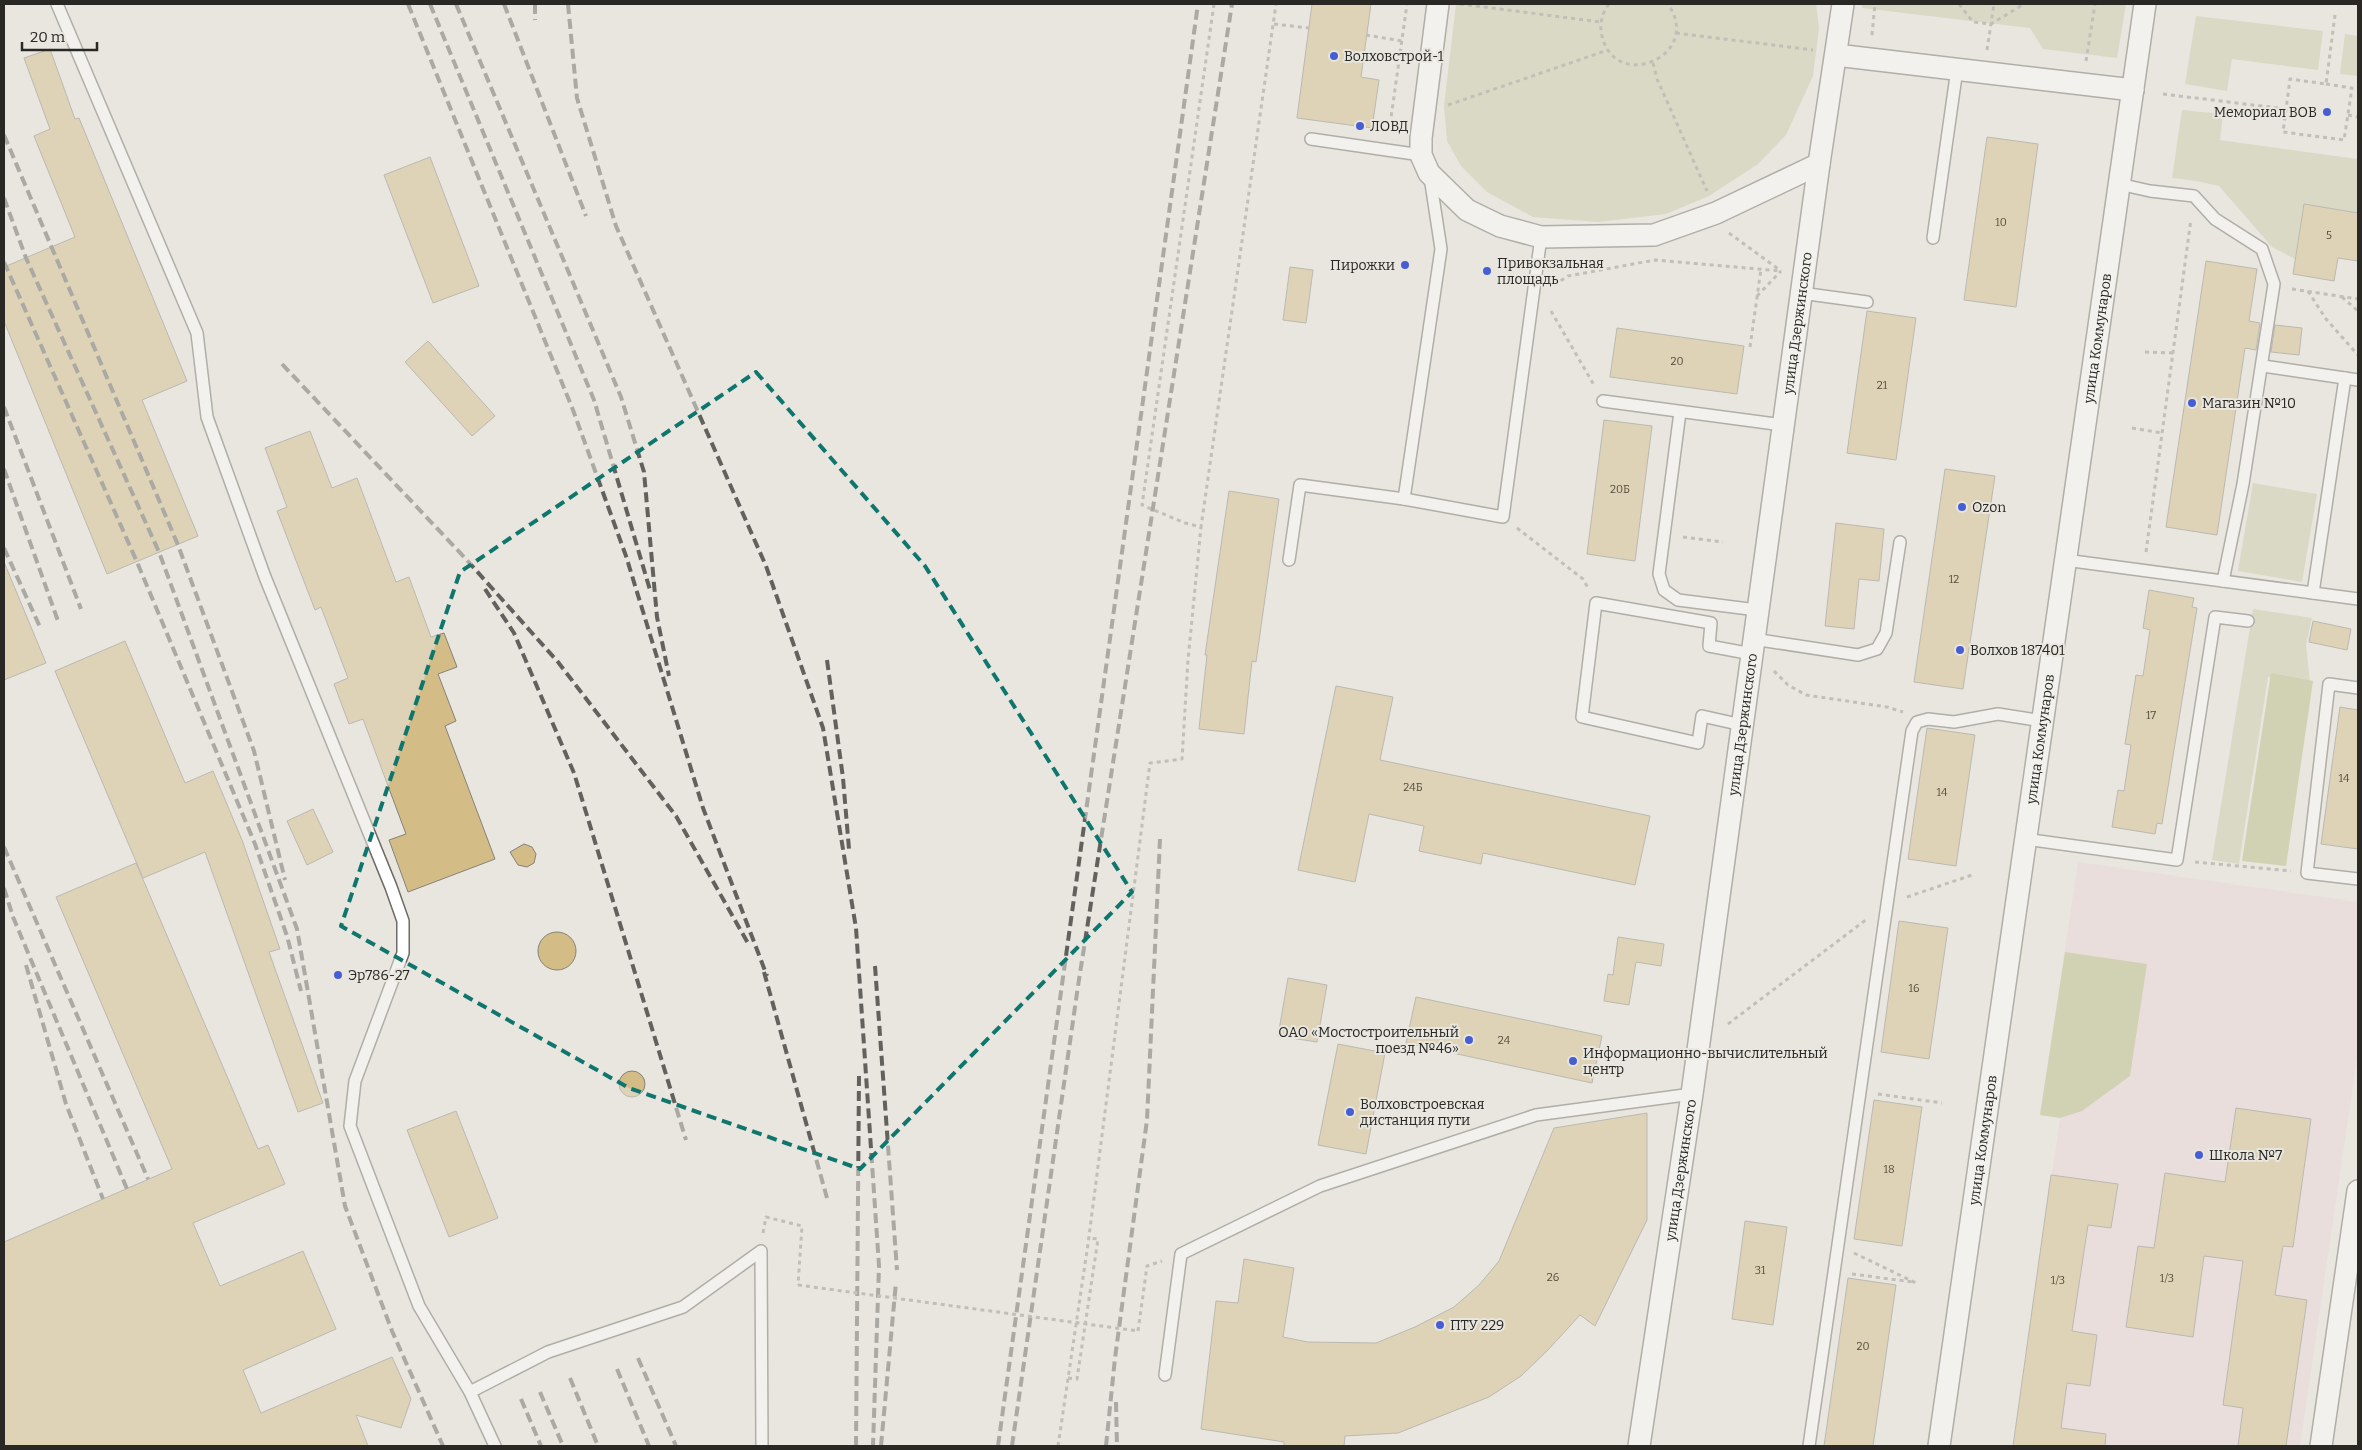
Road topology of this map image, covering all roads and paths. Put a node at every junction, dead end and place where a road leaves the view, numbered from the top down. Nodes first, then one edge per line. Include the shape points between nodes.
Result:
1 (57, 4) edge
2 (1214, 4) edge
3 (1276, 4) edge
4 (1407, 4) edge
5 (1438, 4) edge
6 (1454, 4) edge
7 (1609, 4) edge
8 (1668, 4) edge
9 (1843, 4) edge
10 (1875, 4) edge
11 (1959, 4) edge
12 (1994, 4) edge
13 (2024, 4) edge
14 (2095, 4) edge
15 (2145, 4) edge
16 (2335, 15) dead end
17 (1601, 22) junction
18 (1274, 24) junction
19 (1991, 24) junction
20 (1309, 28) dead end
21 (1676, 33) junction
22 (1366, 35) dead end
23 (1402, 41) junction
24 (1608, 50) junction
25 (1826, 53) junction
26 (1869, 59) junction
27 (1652, 63) junction
28 (1956, 69) junction
29 (1984, 72) junction
30 (2082, 84) junction
31 (2326, 84) junction
32 (2133, 90) junction
33 (2163, 94) dead end
34 (1425, 104) junction
35 (2286, 109) junction
36 (2348, 115) junction
37 (2358, 117) edge
38 (1311, 139) dead end
39 (1387, 150) junction
40 (1425, 164) junction
41 (1819, 164) junction
42 (2119, 184) junction
43 (1709, 196) dead end
44 (2194, 196) junction
45 (1722, 227) dead end
46 (1541, 237) junction
47 (1933, 238) dead end
48 (1761, 269) junction
49 (1781, 271) junction
50 (2274, 284) junction
51 (1538, 288) junction
52 (2307, 291) junction
53 (1801, 293) junction
54 (1757, 296) junction
55 (2342, 296) junction
56 (2358, 299) edge
57 (1867, 302) dead end
58 (2358, 311) edge
59 (1750, 347) dead end
60 (2145, 352) dead end
61 (2173, 353) junction
62 (2358, 355) edge
63 (2263, 366) junction
64 (2345, 378) junction
65 (2358, 380) edge
66 (1603, 401) joint
67 (1680, 412) junction
68 (1783, 426) junction
69 (2132, 428) dead end
70 (2162, 433) junction
71 (1404, 499) junction
72 (1503, 517) junction
73 (1201, 527) junction
74 (1664, 534) junction
75 (1723, 542) dead end
76 (1900, 542) dead end
77 (1289, 560) dead end
78 (2065, 560) junction
79 (2144, 571) junction
80 (2223, 582) junction
81 (2313, 594) junction
82 (2358, 600) edge
83 (1596, 603) junction
84 (1758, 610) junction
85 (2248, 621) dead end
86 (1753, 647) junction
87 (1774, 671) dead end
88 (2358, 688) edge
89 (2042, 721) junction
90 (1918, 722) junction
91 (1742, 725) junction
92 (2025, 839) junction
93 (2177, 860) junction
94 (2307, 873) junction
95 (1975, 874) dead end
96 (2358, 879) edge
97 (1887, 904) junction
98 (1728, 1024) dead end
99 (1860, 1092) junction
100 (1692, 1094) junction
101 (1942, 1103) dead end
102 (2358, 1191) edge
103 (1088, 1238) junction
104 (1838, 1246) junction
105 (761, 1251) junction
106 (1147, 1266) dead end
107 (1834, 1271) junction
108 (1076, 1323) junction
109 (1166, 1375) dead end
110 (1068, 1378) junction
111 (470, 1392) junction
112 (495, 1446) edge
113 (762, 1446) edge
114 (1058, 1446) edge
115 (1639, 1446) edge
116 (1810, 1446) edge
117 (1939, 1446) edge
118 (2321, 1446) edge

1 - 111 lane via 197,333 207,416 265,577 403,921 403,953 355,1081 350,1126 419,1306
2 - 73 path via 1142,505
3 - 18 path
4 - 23 path
5 - 34 street
6 - 17 path
7 - 17 path
8 - 21 path via 1674,14
9 - 25 street, улица Дзержинского
10 - 26 path
11 - 19 path via 1973,22
12 - 19 path
13 - 19 path
14 - 30 path
15 - 32 street, улица Коммунаров
16 - 31 path
17 - 24 path via 1603,42
18 - 20 path
18 - 73 path
19 - 29 path
21 - 25 path
21 - 27 path via 1668,51
22 - 23 path
23 - 39 path
24 - 27 path via 1633,65
24 - 34 path via 1444,106
25 - 26 street
25 - 41 street, улица Дзержинского
26 - 28 street
27 - 43 path
28 - 29 street
28 - 47 lane
29 - 30 street
30 - 32 street
31 - 35 path via 2290,79
31 - 36 path via 2352,88
32 - 42 street, улица Коммунаров
33 - 35 path
34 - 40 street via 1421,138
35 - 36 path via 2282,132 2344,140
36 - 37 path
38 - 39 lane
39 - 40 lane
40 - 46 street via 1467,210 1500,226
40 - 71 lane via 1441,249
41 - 46 street via 1716,213 1654,236
41 - 53 street, улица Дзержинского
42 - 44 lane
42 - 78 street, улица Коммунаров
44 - 50 lane via 2215,218 2262,249
44 - 61 path
45 - 49 path
46 - 51 lane
48 - 49 path
48 - 51 path via 1655,260 1568,276
48 - 54 path
49 - 54 path
50 - 52 path
50 - 63 lane
51 - 66 path
51 - 72 lane
52 - 55 path
52 - 62 path
53 - 57 lane
53 - 68 street, улица Дзержинского
54 - 59 path
55 - 56 path
55 - 58 path
60 - 61 path
61 - 70 path
63 - 64 lane
63 - 80 lane
64 - 65 lane
64 - 81 lane
66 - 67 lane
67 - 68 lane
67 - 74 lane
68 - 84 street, улица Дзержинского
69 - 70 path
70 - 79 path
71 - 72 lane
71 - 77 lane via 1300,485
72 - 83 path via 1584,579
73 - 103 path via 1182,759 1150,763
74 - 75 path
74 - 84 lane via 1660,574 1664,590 1678,600
76 - 86 lane via 1886,633 1877,649 1858,654
78 - 79 lane
78 - 89 street, улица Коммунаров
79 - 80 lane
80 - 81 lane
81 - 82 lane
83 - 86 lane via 1711,623 1709,646
83 - 91 lane via 1582,717 1698,743 1702,716
84 - 86 street, улица Дзержинского
85 - 93 lane via 2215,617
86 - 91 street, улица Дзержинского
87 - 90 path via 1806,695 1887,707 1904,712
88 - 94 lane via 2329,684
89 - 90 lane via 1998,714 1954,722 1928,719
89 - 92 street, улица Коммунаров
90 - 97 lane via 1912,731
91 - 100 street, улица Дзержинского
92 - 93 lane
92 - 117 street, улица Коммунаров
93 - 94 path
94 - 96 lane
95 - 97 path
97 - 98 path
97 - 99 lane
99 - 101 path
99 - 104 lane
100 - 109 lane via 1536,1115 1320,1186 1181,1254
100 - 115 street, улица Дзержинского
102 - 118 street
103 - 108 path
103 - 110 path via 1098,1239 1077,1379
104 - 107 lane
104 - 107 path via 1916,1283
105 - 108 path, bridge via 766,1217 802,1226 798,1286
105 - 111 lane via 683,1307 548,1352
105 - 113 lane
106 - 108 path, bridge via 1138,1331
107 - 116 lane
108 - 110 path
110 - 114 path
111 - 112 lane

